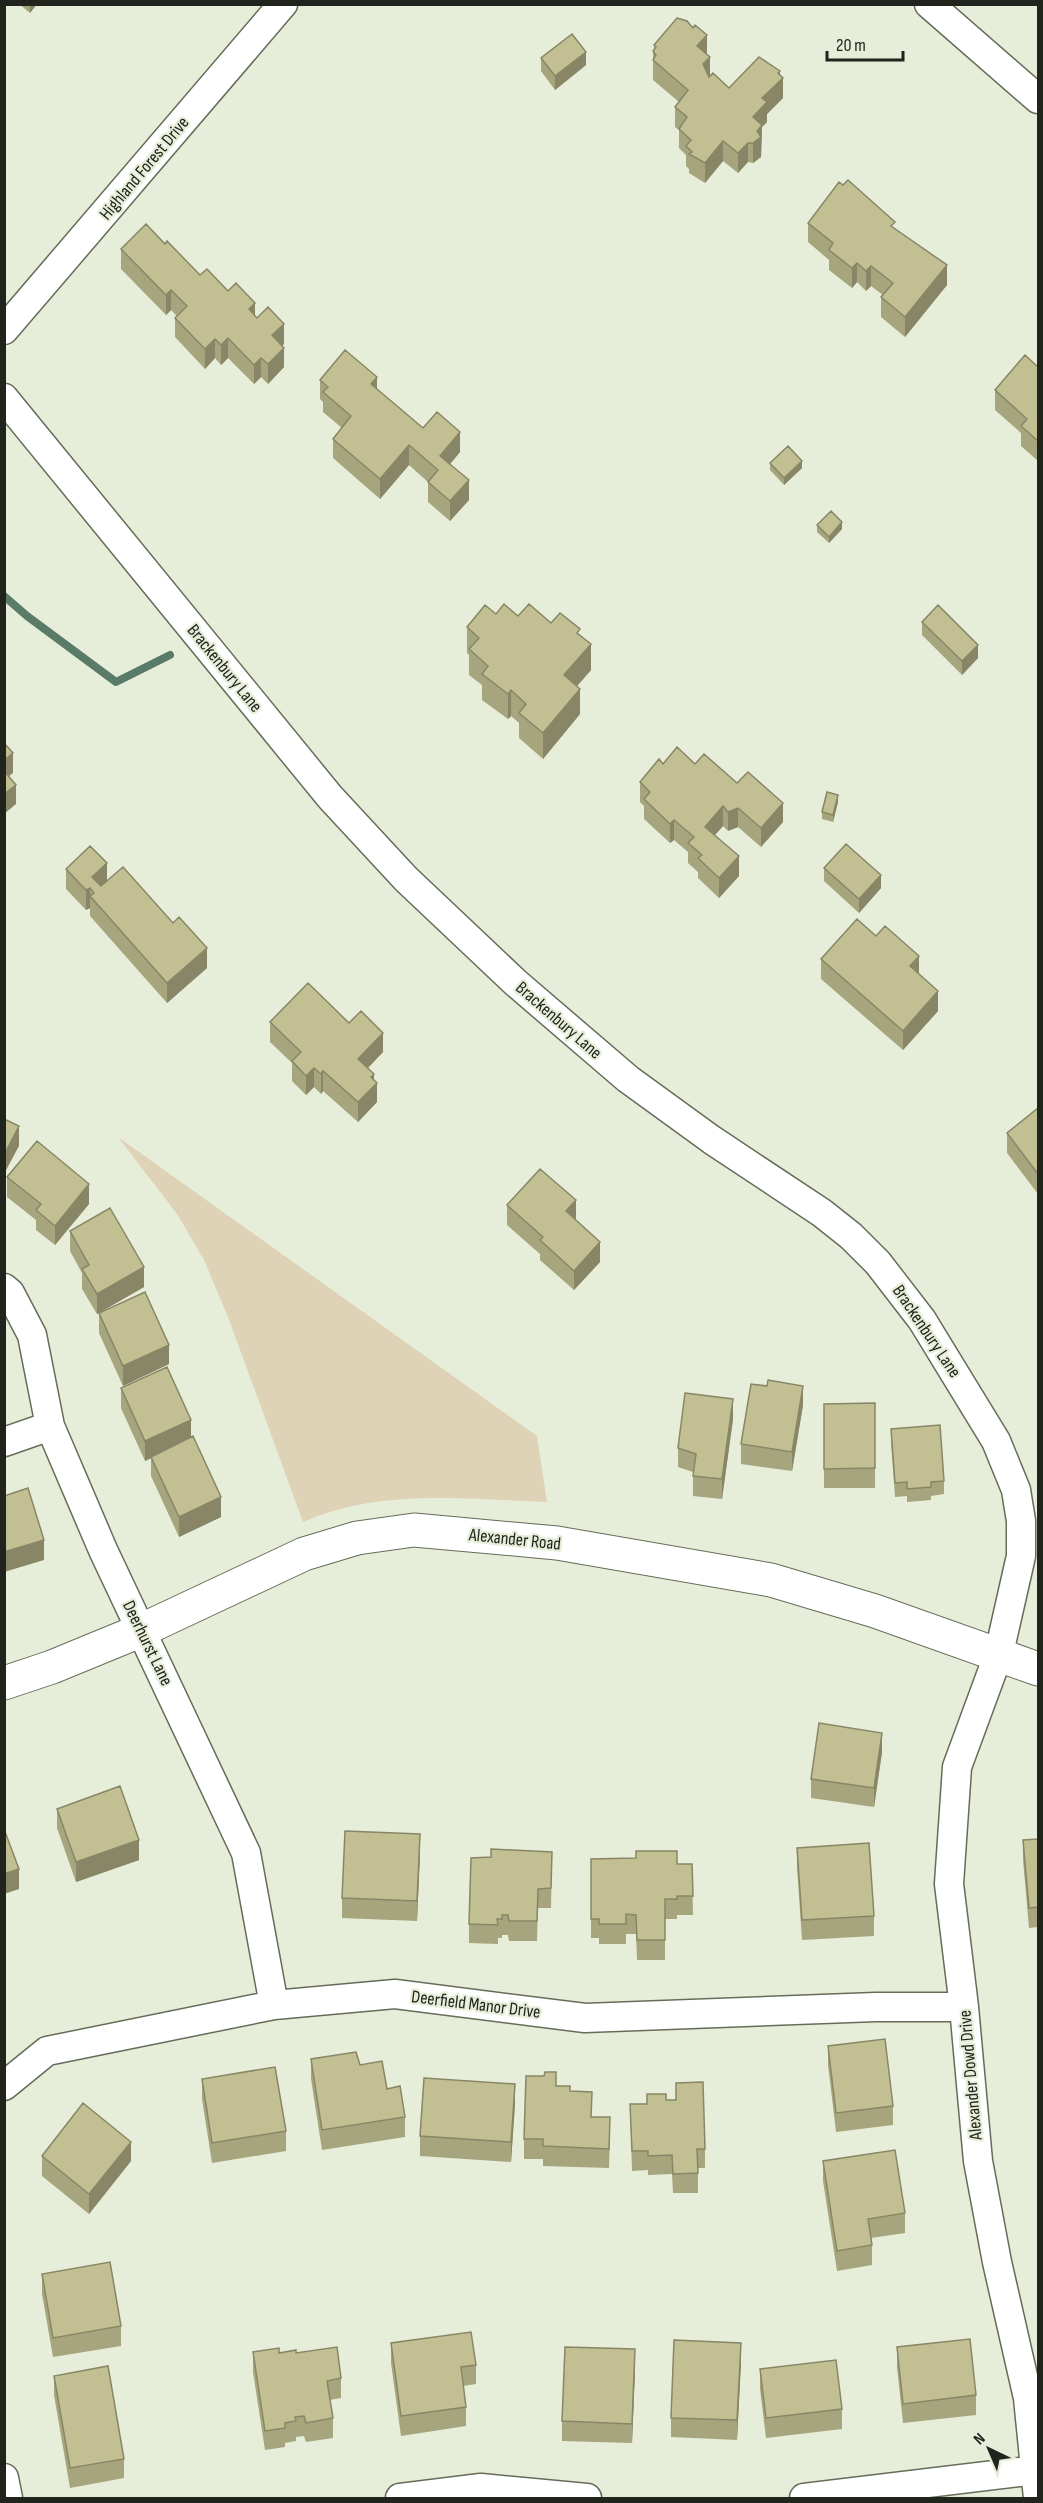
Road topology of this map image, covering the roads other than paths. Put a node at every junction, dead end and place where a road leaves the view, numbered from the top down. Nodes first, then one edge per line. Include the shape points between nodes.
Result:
1 (283, 4) edge
2 (929, 4) edge
3 (1038, 99) edge
4 (4, 330) edge
5 (4, 398) edge
6 (4, 1288) edge
7 (50, 1426) junction
8 (4, 1442) edge
9 (142, 1630) junction
10 (999, 1653) junction
11 (1038, 1669) edge
12 (4, 1683) edge
13 (274, 2005) junction
14 (964, 2007) junction
15 (4, 2086) edge
16 (1036, 2470) junction
17 (4, 2478) edge
18 (8, 2499) edge
19 (400, 2499) edge
20 (587, 2499) edge
21 (804, 2499) edge
22 (1038, 2499) edge

1 - 4 street, Highland Forest Drive
2 - 3 street
5 - 10 street, Brackenbury Lane via 323,788 406,879 516,983 628,1078 822,1213 851,1236 898,1286 972,1398 996,1441 1016,1490 1022,1521 1021,1556
6 - 7 street, Deerhurst Lane via 32,1335
7 - 8 street
7 - 9 street, Deerhurst Lane
9 - 10 street, Alexander Road via 304,1554 357,1538 414,1530 557,1543 771,1580
9 - 12 street, Alexander Road
9 - 13 street, Deerhurst Lane via 246,1853
10 - 11 street, Alexander Road
10 - 14 street, Alexander Dowd Drive via 957,1767 949,1884
13 - 14 street, Deerfield Manor Drive via 395,1994 585,2018
13 - 15 street, Deerfield Manor Drive via 47,2051
14 - 16 street, Alexander Dowd Drive via 978,2161 1028,2398
16 - 21 street
16 - 22 street, Alexander Dowd Drive
17 - 18 street
19 - 20 street via 481,2488

